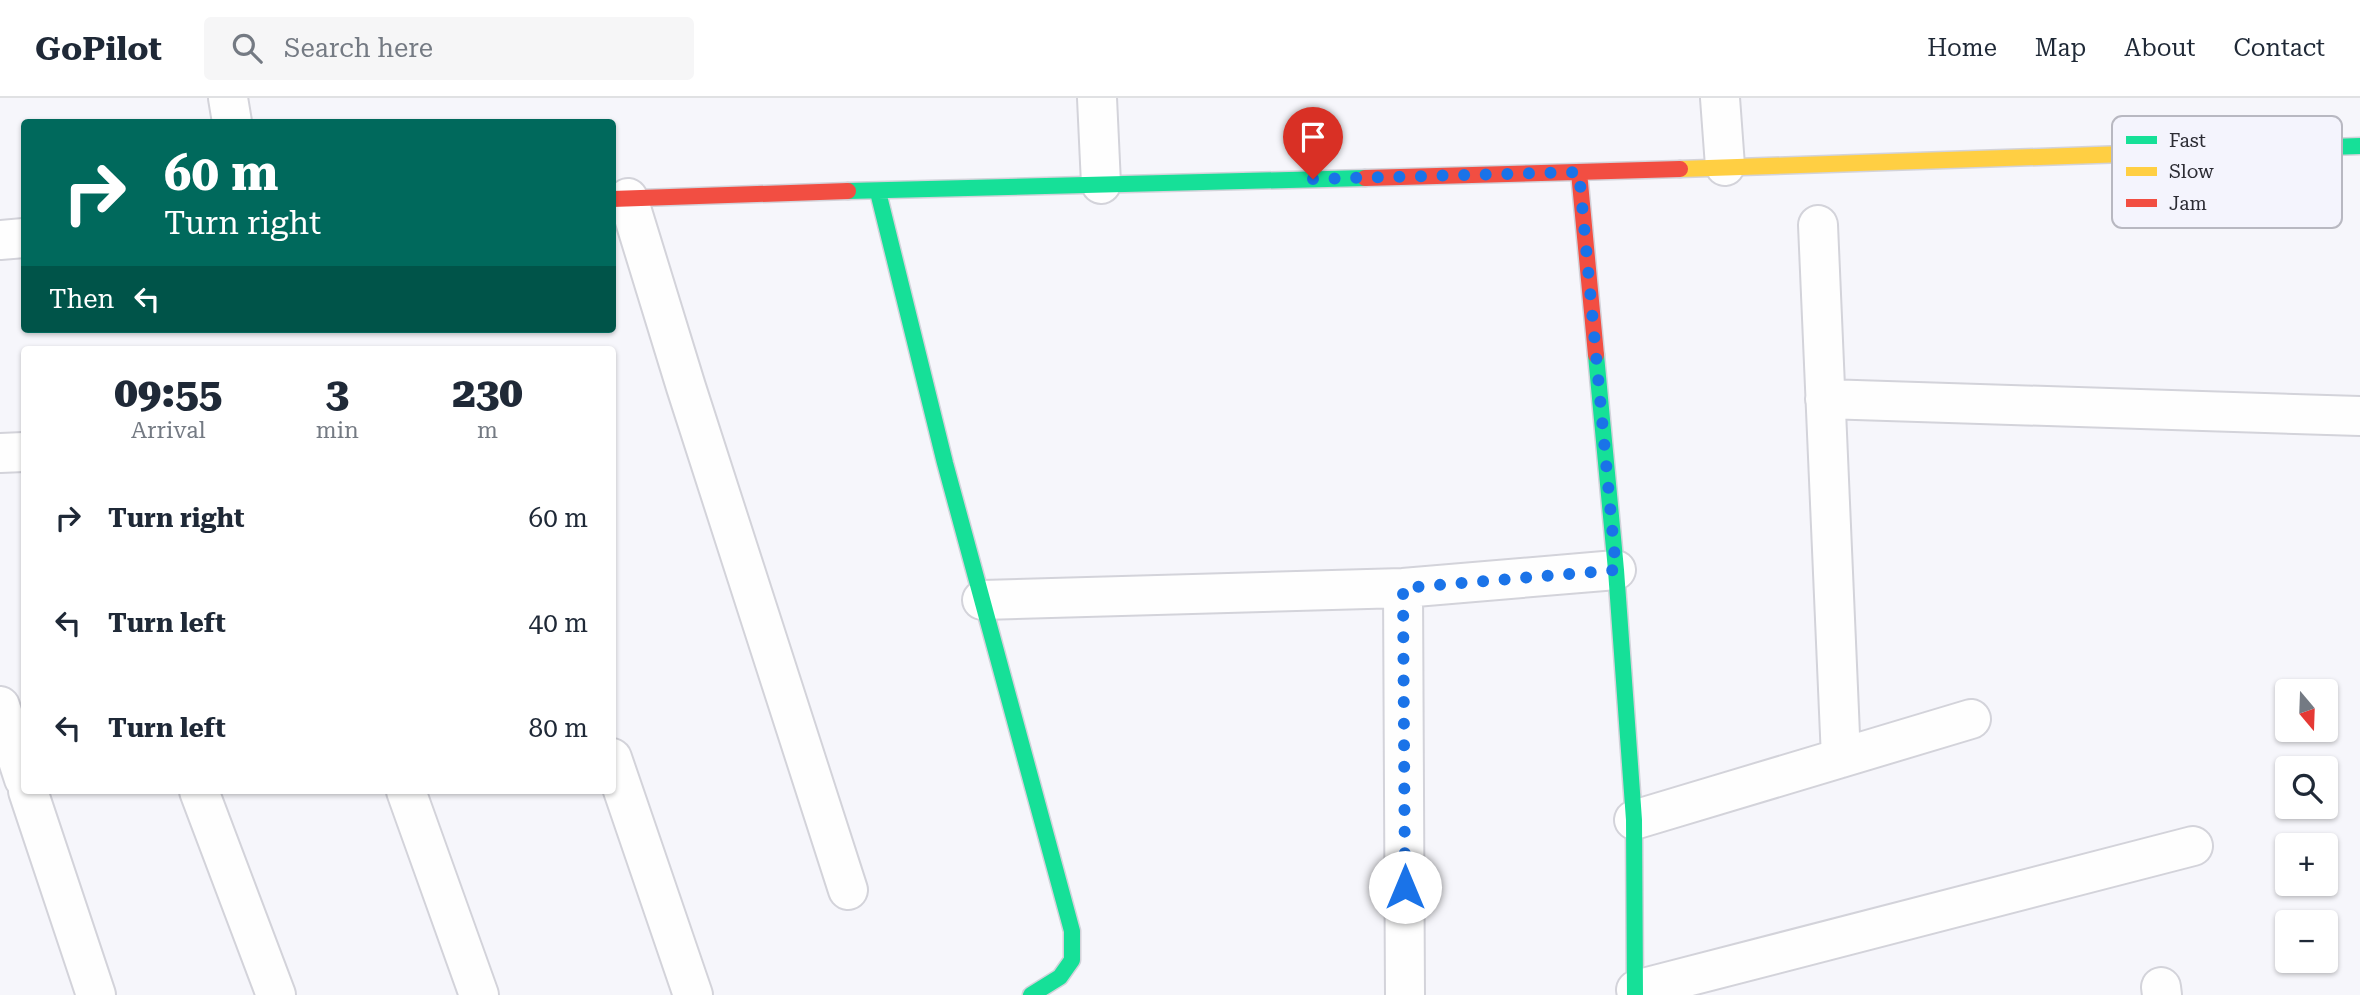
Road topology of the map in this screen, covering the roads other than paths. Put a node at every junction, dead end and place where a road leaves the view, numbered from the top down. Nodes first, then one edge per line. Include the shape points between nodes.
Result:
1 (228, 98) edge
2 (1097, 98) edge
3 (1720, 98) edge
4 (232, 119) edge
5 (2360, 146) edge
6 (2342, 147) edge
7 (2112, 154) edge
8 (1725, 166) junction
9 (1579, 172) junction
10 (1101, 184) junction
11 (878, 192) junction
12 (620, 199) edge
13 (1818, 225) dead end
14 (21, 238) edge
15 (0, 240) edge
16 (1825, 399) junction
17 (2360, 416) edge
18 (21, 452) edge
19 (0, 453) edge
20 (1616, 570) junction
21 (1403, 588) junction
22 (982, 600) junction
23 (0, 706) edge
24 (1970, 719) dead end
25 (1841, 758) junction
26 (21, 770) edge
27 (616, 770) edge
28 (29, 794) edge
29 (200, 794) edge
30 (407, 794) edge
31 (1634, 820) junction
32 (2193, 846) dead end
33 (848, 890) dead end
34 (1635, 992) edge
35 (96, 995) edge
36 (276, 995) edge
37 (479, 995) edge
38 (693, 995) edge
39 (1031, 995) edge
40 (1405, 995) edge

1 - 4 street
2 - 10 street
3 - 8 street
5 - 6 street
7 - 8 street
8 - 9 street
9 - 10 street
9 - 20 street
10 - 11 street
11 - 12 street
11 - 22 street
12 - 33 street via 686,387
13 - 16 street
14 - 15 street
16 - 17 street
16 - 25 street
18 - 19 street
20 - 21 street
20 - 31 street
21 - 22 street
21 - 40 street
22 - 39 street via 1072,931 1072,960 1060,977
23 - 26 street
24 - 25 street
25 - 31 street
27 - 38 street
28 - 35 street
29 - 36 street
30 - 37 street
31 - 34 street
32 - 34 street

